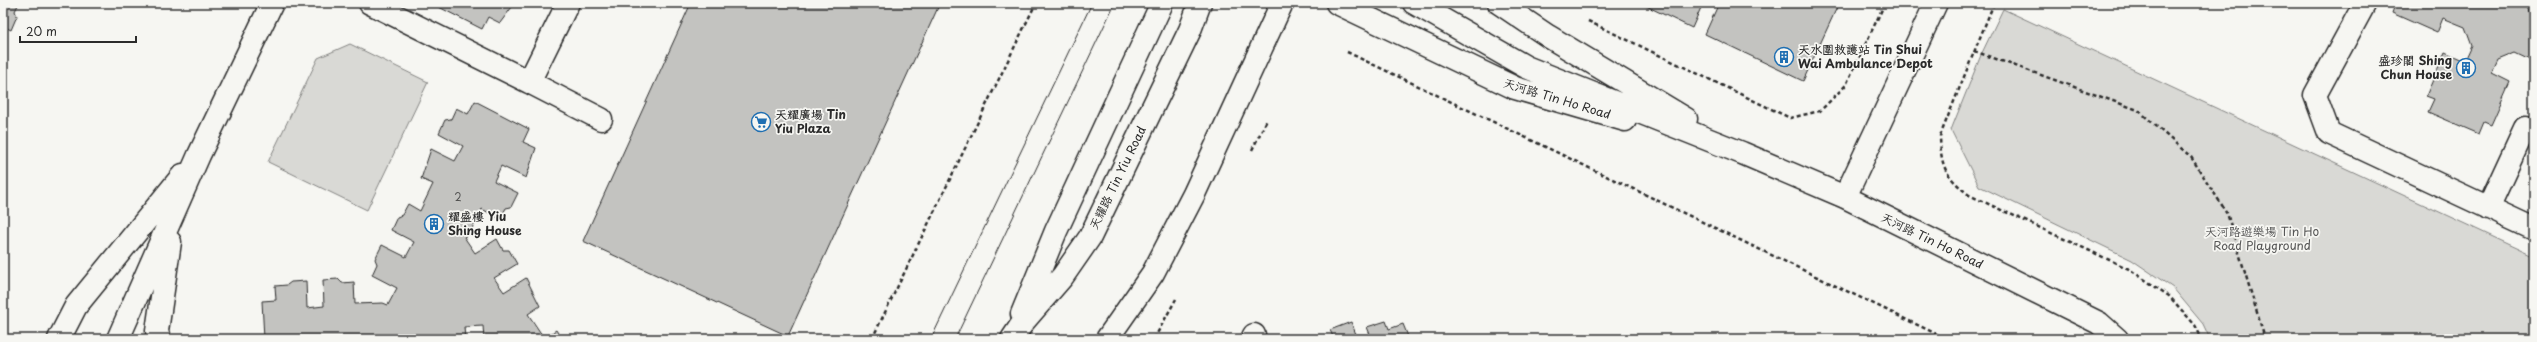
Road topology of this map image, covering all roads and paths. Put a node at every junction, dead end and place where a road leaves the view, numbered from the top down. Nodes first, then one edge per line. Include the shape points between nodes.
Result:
1 (272, 3) edge
2 (370, 3) edge
3 (568, 3) edge
4 (1036, 3) edge
5 (1162, 3) edge
6 (1200, 3) edge
7 (1282, 3) edge
8 (1337, 3) edge
9 (1414, 3) edge
10 (1499, 3) edge
11 (1885, 3) edge
12 (1936, 3) edge
13 (1994, 3) edge
14 (2365, 3) edge
15 (1587, 20) dead end
16 (1974, 51) junction
17 (1347, 52) dead end
18 (529, 82) junction
19 (601, 119) dead end
20 (2534, 132) edge
21 (1742, 153) junction
22 (199, 155) junction
23 (1845, 197) junction
24 (2488, 208) junction
25 (175, 209) junction
26 (2534, 229) edge
27 (1111, 336) edge
28 (59, 339) edge
29 (118, 339) edge
30 (159, 339) edge
31 (872, 339) edge
32 (1012, 339) edge
33 (1947, 339) edge
34 (2117, 339) edge
35 (2202, 339) edge
36 (2265, 339) edge

1 - 22 street
2 - 18 street
3 - 18 street
4 - 31 path
5 - 32 street via 1056,231
6 - 32 street, 天耀路 Tin Yiu Road via 1190,30 1090,237 1064,276 1024,320
7 - 27 street via 1194,194 1153,273
8 - 21 street, 天河路 Tin Ho Road via 1515,88
9 - 21 street, 天河路 Tin Ho Road via 1526,67
10 - 21 street, 天河路 Tin Ho Road via 1548,36
11 - 15 path via 1846,85 1820,112 1790,118
12 - 23 street
13 - 16 path
14 - 24 street via 2315,95 2329,133
16 - 35 path via 1940,136 1941,158 1950,179 1969,195 2129,270 2169,296 2195,325
16 - 36 path via 2138,110 2191,157 2227,213
17 - 33 path
18 - 19 street
20 - 24 street via 2526,128
21 - 23 street, 天河路 Tin Ho Road
22 - 25 street
22 - 28 street via 76,306
23 - 34 street, 天河路 Tin Ho Road via 2099,323
24 - 26 street
25 - 29 street
25 - 30 street via 157,331

